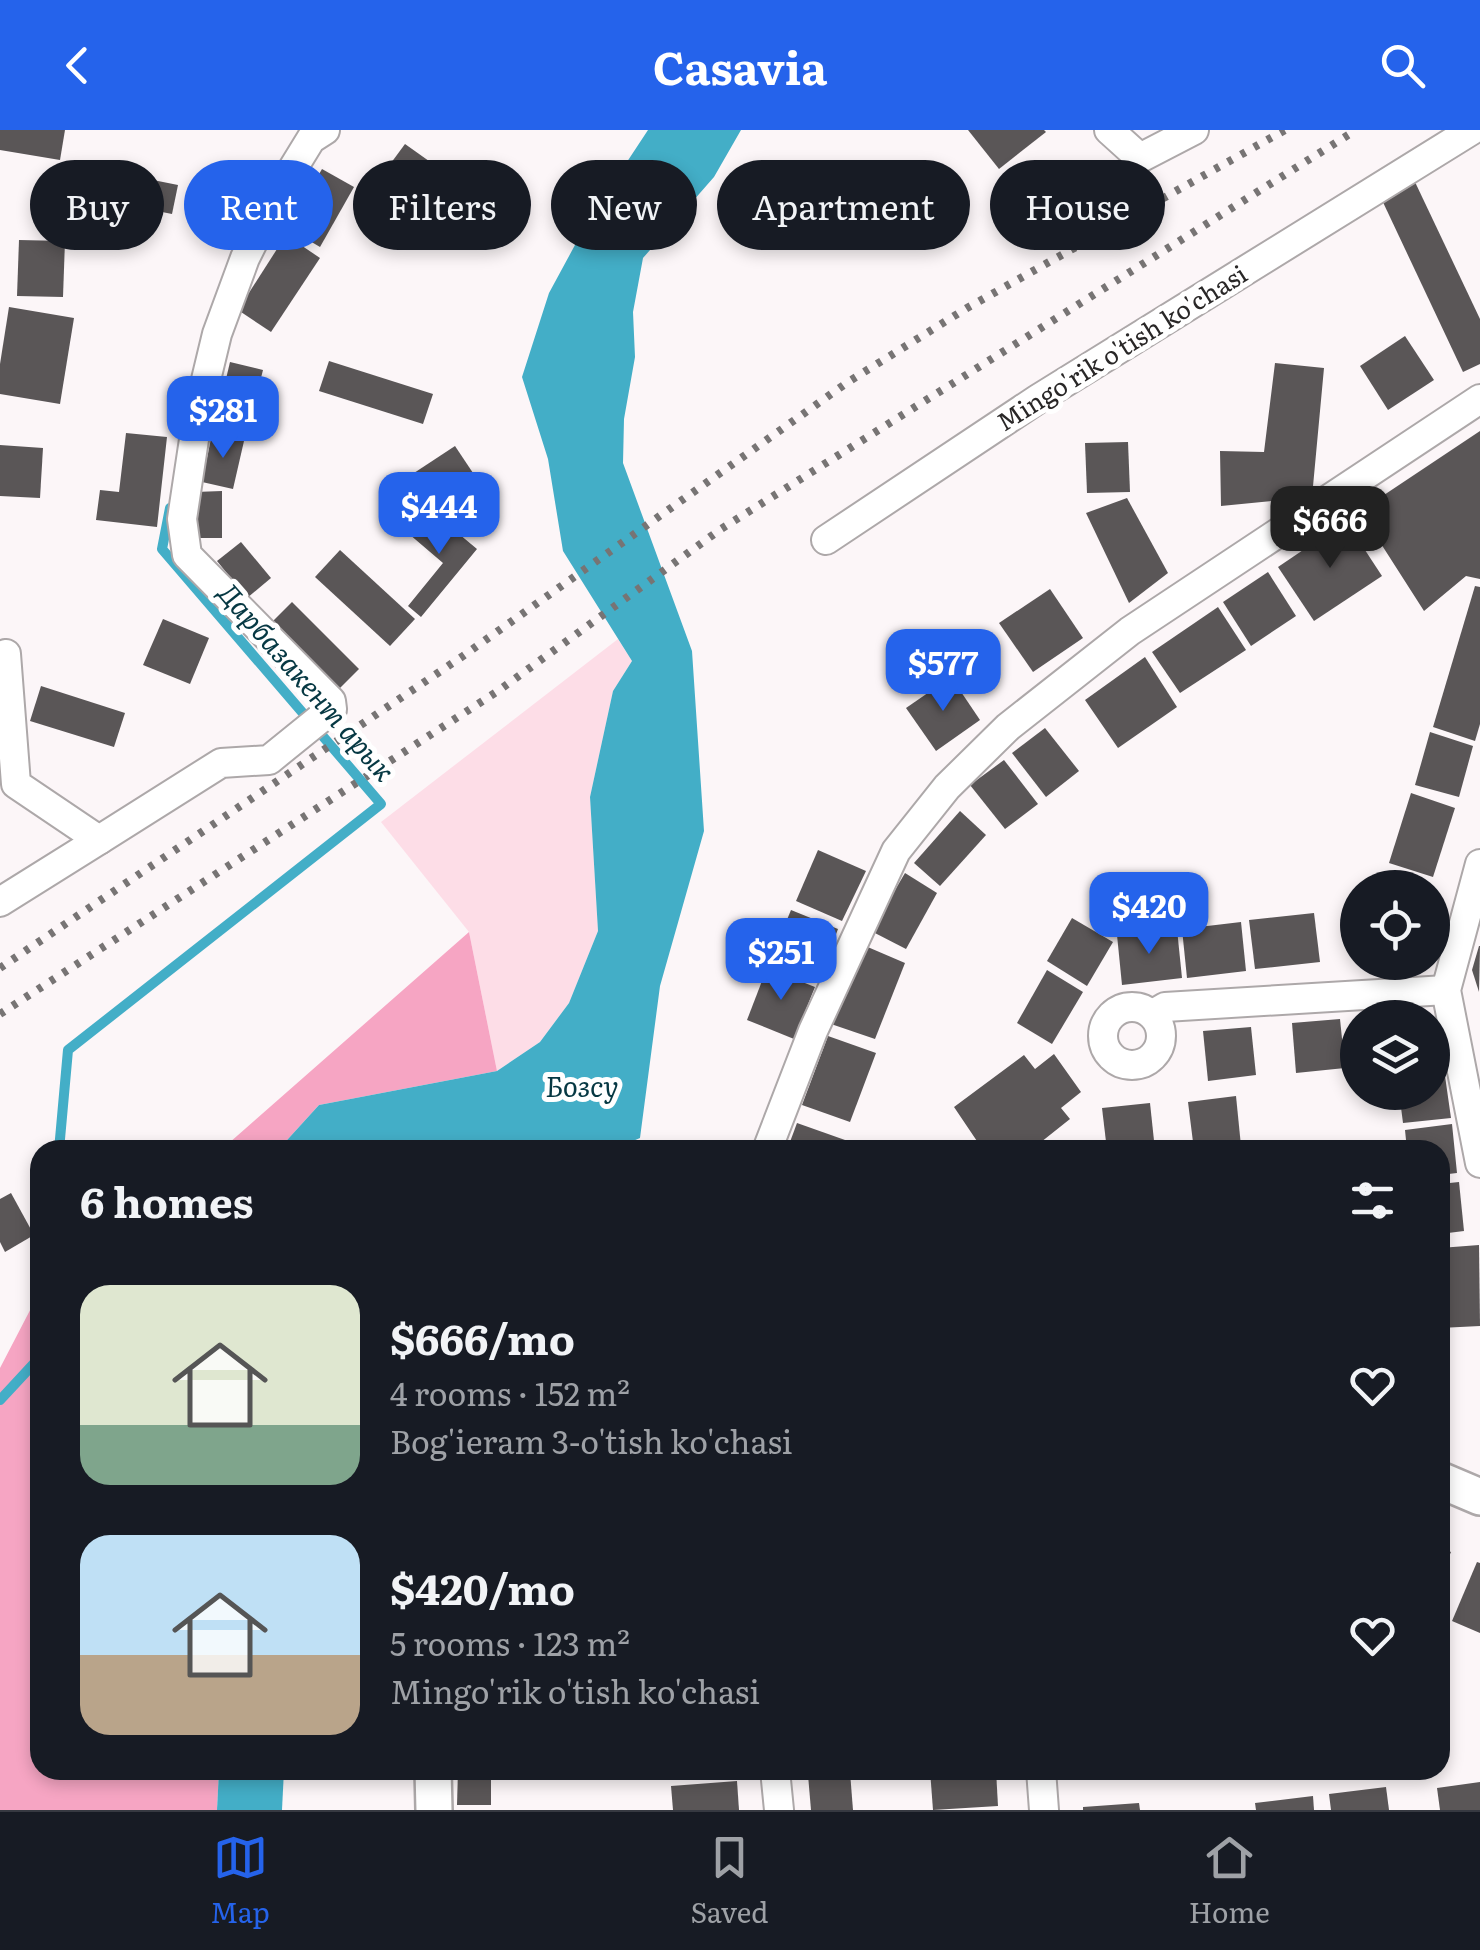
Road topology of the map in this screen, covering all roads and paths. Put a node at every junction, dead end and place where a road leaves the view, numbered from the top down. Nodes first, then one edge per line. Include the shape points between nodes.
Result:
1 (326, 130) edge
2 (1109, 130) edge
3 (1194, 130) edge
4 (1472, 130) edge
5 (1480, 399) edge
6 (826, 540) dead end
7 (6, 654) dead end
8 (99, 840) junction
9 (1480, 864) edge
10 (0, 902) edge
11 (1446, 990) junction
12 (1153, 1014) dead end
13 (772, 1140) edge
14 (1480, 1163) edge
15 (1450, 1484) edge
16 (1480, 1497) edge
17 (433, 1780) edge
18 (777, 1780) edge
19 (1042, 1780) edge
20 (434, 1810) edge
21 (779, 1810) edge
22 (1044, 1810) edge

1 - 8 street via 311,139 276,196 216,334 182,520 187,556 332,709 270,760 221,763
2 - 3 street via 1140,158
4 - 6 street, Mingo'rik o'tish ko'chasi
5 - 13 street via 1130,630 1008,727 948,787 896,851 813,1031
7 - 8 street via 16,784
8 - 10 street
9 - 11 street
11 - 12 street via 1165,1007
11 - 14 street
15 - 16 street
17 - 20 street
18 - 21 street
19 - 22 street

